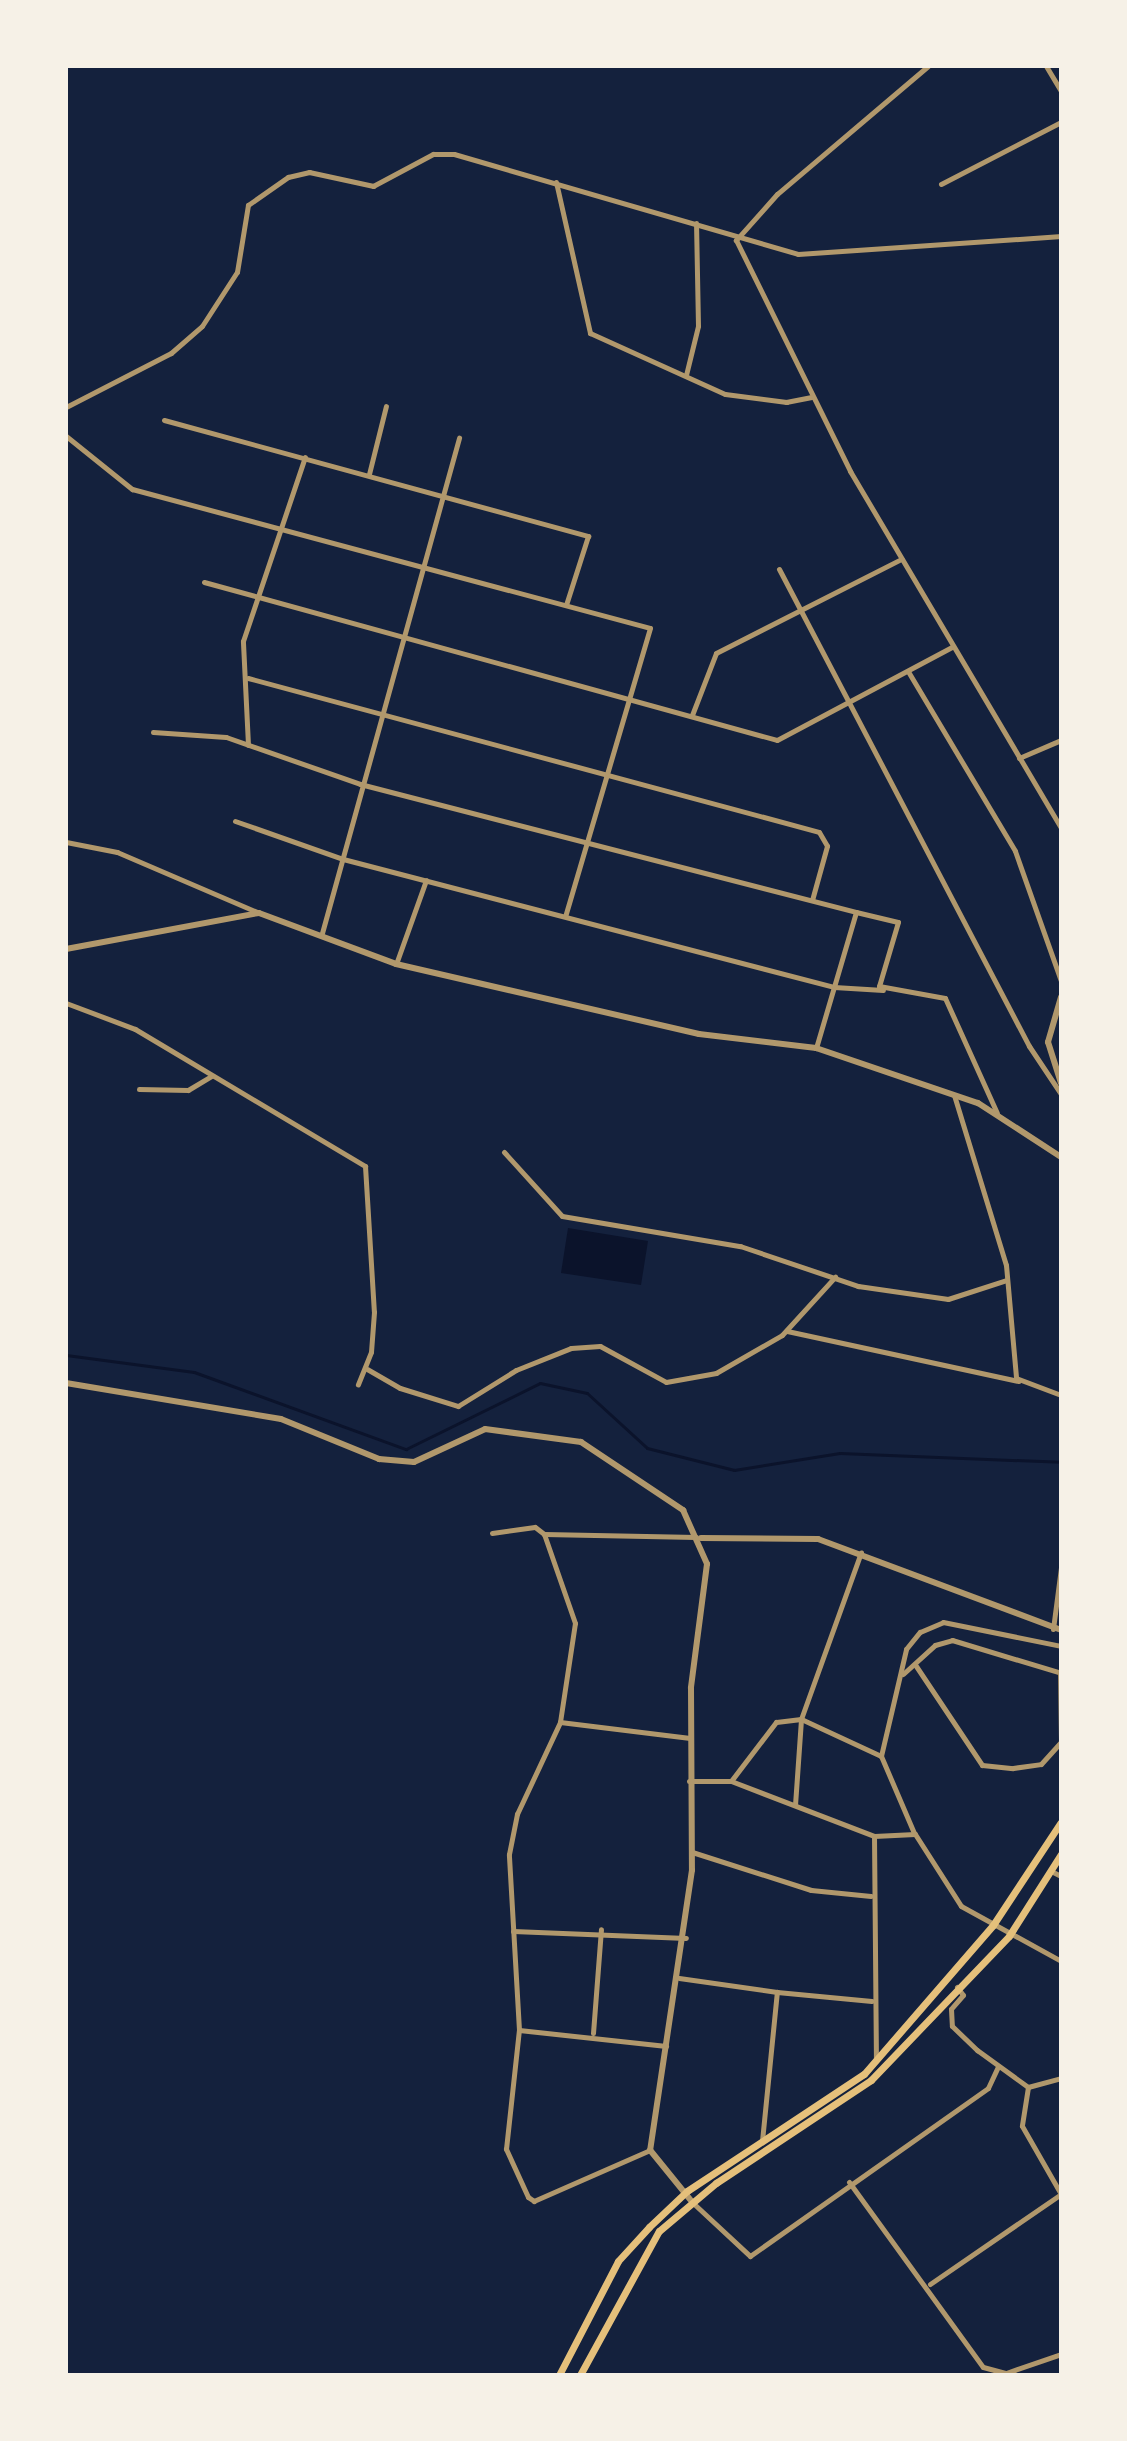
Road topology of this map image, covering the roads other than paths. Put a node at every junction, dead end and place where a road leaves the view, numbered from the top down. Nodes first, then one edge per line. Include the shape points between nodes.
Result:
1 (928, 66) edge
2 (1046, 66) edge
3 (1061, 91) edge
4 (1061, 122) edge
5 (556, 182) junction
6 (941, 184) dead end
7 (696, 223) junction
8 (1061, 236) edge
9 (736, 240) junction
10 (686, 375) junction
11 (812, 397) junction
12 (386, 406) dead end
13 (66, 407) edge
14 (164, 420) dead end
15 (66, 436) edge
16 (459, 438) dead end
17 (305, 457) junction
18 (369, 474) junction
19 (449, 495) junction
20 (282, 527) junction
21 (901, 559) junction
22 (427, 568) junction
23 (779, 569) dead end
24 (204, 582) dead end
25 (260, 602) junction
26 (566, 605) junction
27 (798, 611) junction
28 (407, 640) junction
29 (952, 647) junction
30 (909, 673) junction
31 (248, 678) junction
32 (635, 697) junction
33 (849, 706) junction
34 (383, 715) junction
35 (692, 715) junction
36 (153, 732) dead end
37 (1061, 740) edge
38 (248, 746) junction
39 (1019, 758) junction
40 (609, 774) junction
41 (360, 784) junction
42 (235, 821) dead end
43 (1061, 828) edge
44 (66, 842) edge
45 (587, 845) junction
46 (343, 859) junction
47 (426, 880) junction
48 (812, 900) junction
49 (856, 912) junction
50 (259, 913) junction
51 (565, 916) junction
52 (322, 933) junction
53 (66, 949) edge
54 (396, 964) junction
55 (1061, 981) edge
56 (834, 987) junction
57 (883, 990) junction
58 (1061, 997) edge
59 (66, 1003) edge
60 (816, 1048) junction
61 (211, 1076) junction
62 (1061, 1083) edge
63 (139, 1089) dead end
64 (1061, 1094) edge
65 (954, 1095) junction
66 (997, 1113) junction
67 (504, 1152) dead end
68 (1061, 1157) edge
69 (835, 1277) junction
70 (1007, 1280) junction
71 (786, 1331) junction
72 (367, 1369) junction
73 (1019, 1381) junction
74 (66, 1383) edge
75 (358, 1384) dead end
76 (1061, 1395) edge
77 (492, 1533) dead end
78 (544, 1534) junction
79 (701, 1538) junction
80 (861, 1552) junction
81 (1061, 1567) edge
82 (1057, 1629) edge
83 (1061, 1646) edge
84 (916, 1666) junction
85 (1060, 1673) edge
86 (902, 1674) junction
87 (801, 1719) junction
88 (560, 1722) junction
89 (690, 1738) junction
90 (881, 1756) junction
91 (689, 1781) junction
92 (731, 1781) junction
93 (795, 1805) junction
94 (1061, 1822) edge
95 (915, 1834) junction
96 (874, 1836) junction
97 (692, 1852) junction
98 (1061, 1854) edge
99 (1050, 1871) junction
100 (1061, 1876) edge
101 (871, 1896) junction
102 (993, 1925) junction
103 (601, 1929) junction
104 (513, 1931) junction
105 (1009, 1936) junction
106 (686, 1938) junction
107 (1061, 1961) edge
108 (679, 1978) junction
109 (956, 1987) junction
110 (777, 1992) junction
111 (872, 2001) junction
112 (519, 2030) junction
113 (593, 2033) junction
114 (666, 2046) junction
115 (876, 2060) junction
116 (998, 2067) junction
117 (1061, 2078) edge
118 (1028, 2087) junction
119 (762, 2144) junction
120 (650, 2150) junction
121 (849, 2182) junction
122 (687, 2191) junction
123 (1061, 2194) edge
124 (693, 2203) junction
125 (930, 2284) junction
126 (1061, 2354) edge
127 (559, 2375) edge
128 (580, 2375) edge

1 - 9 street via 777,194
2 - 3 street
4 - 6 street
5 - 7 street
5 - 10 street via 590,333
5 - 13 street via 444,154 373,186 309,172 288,177 248,205 237,272 202,326 171,353
7 - 9 street
7 - 10 street via 698,326
8 - 9 street via 798,254
9 - 11 street
10 - 11 street via 725,394 786,402
11 - 21 street
12 - 18 street
14 - 17 street
15 - 20 street via 132,489
16 - 19 street
17 - 18 street
17 - 20 street
18 - 19 street
19 - 22 street
19 - 26 street via 588,536
20 - 22 street
20 - 25 street
21 - 27 street
21 - 29 street
22 - 26 street
22 - 28 street
23 - 27 street
24 - 25 street
25 - 28 street
25 - 31 street via 243,641
26 - 32 street via 650,628
27 - 33 street
27 - 35 street via 716,653
28 - 32 street
28 - 34 street
29 - 30 street
29 - 39 street
30 - 33 street
30 - 55 street via 1015,851
31 - 34 street
31 - 38 street
32 - 35 street
32 - 40 street
33 - 35 street via 777,740
33 - 64 street via 1029,1046
34 - 40 street
34 - 41 street
36 - 38 street via 226,737
37 - 39 street
38 - 41 street
39 - 43 street
40 - 45 street
40 - 48 street via 819,832 827,846
41 - 45 street
41 - 46 street
42 - 46 street
44 - 50 street via 117,852
45 - 48 street
45 - 51 street
46 - 47 street
46 - 52 street
47 - 51 street
47 - 54 street
48 - 49 street
49 - 56 street
49 - 57 street via 898,922
50 - 52 street
50 - 53 street
51 - 56 street
52 - 54 street
54 - 60 street via 699,1034
56 - 57 street
56 - 60 street
57 - 66 street via 945,998
58 - 62 street via 1048,1042
59 - 61 street via 110,1017
60 - 65 street
61 - 63 street via 188,1090
61 - 72 street via 365,1166 374,1312
65 - 66 street
65 - 70 street
66 - 68 street
67 - 69 street via 562,1216 740,1246
69 - 70 street via 948,1299
69 - 71 street
70 - 73 street
71 - 72 street via 716,1373 666,1382 600,1346 571,1348 516,1370 458,1406 400,1388
71 - 73 street
72 - 75 street
73 - 76 street
74 - 79 street via 281,1419 379,1459 414,1462 485,1429 581,1442 611,1456 640,1487 672,1500
77 - 78 street via 535,1527
78 - 79 street
78 - 88 street via 575,1623
79 - 80 street via 818,1539
79 - 89 street via 707,1564
80 - 82 street
80 - 87 street
81 - 82 street
83 - 86 street via 943,1622 920,1632 906,1649
84 - 85 street via 935,1645 966,1640
84 - 85 street via 982,1765 1013,1768 1041,1764 1061,1742
84 - 86 street
86 - 90 street
87 - 90 street
87 - 92 street via 769,1726
87 - 93 street
88 - 89 street
88 - 104 street via 517,1814 509,1854
89 - 91 street
90 - 95 street
91 - 92 street
91 - 97 street
92 - 93 street
93 - 96 street
94 - 102 main road
95 - 96 street
95 - 102 street via 946,1889
96 - 101 street
97 - 101 street via 811,1890
97 - 106 street
98 - 99 main road
99 - 100 street
99 - 105 main road
101 - 111 street
102 - 105 street
102 - 115 main road
103 - 104 street
103 - 106 street
103 - 113 street
104 - 112 street
105 - 107 street
105 - 109 main road
106 - 108 street
108 - 110 street
108 - 114 street
109 - 116 street via 963,1995 951,2009 952,2026
109 - 124 main road via 871,2080
110 - 111 street
110 - 119 street
111 - 115 street
112 - 113 street
112 - 120 street via 506,2149 528,2197 534,2201
113 - 114 street
114 - 120 street
115 - 119 main road
116 - 118 street
116 - 121 street via 988,2088
117 - 118 street
118 - 123 street via 1022,2126
119 - 122 main road
120 - 122 street
121 - 124 street via 750,2256
121 - 125 street
122 - 124 street
122 - 127 main road via 618,2261
123 - 125 street
124 - 128 main road via 659,2231
125 - 126 street via 983,2367 1006,2373

